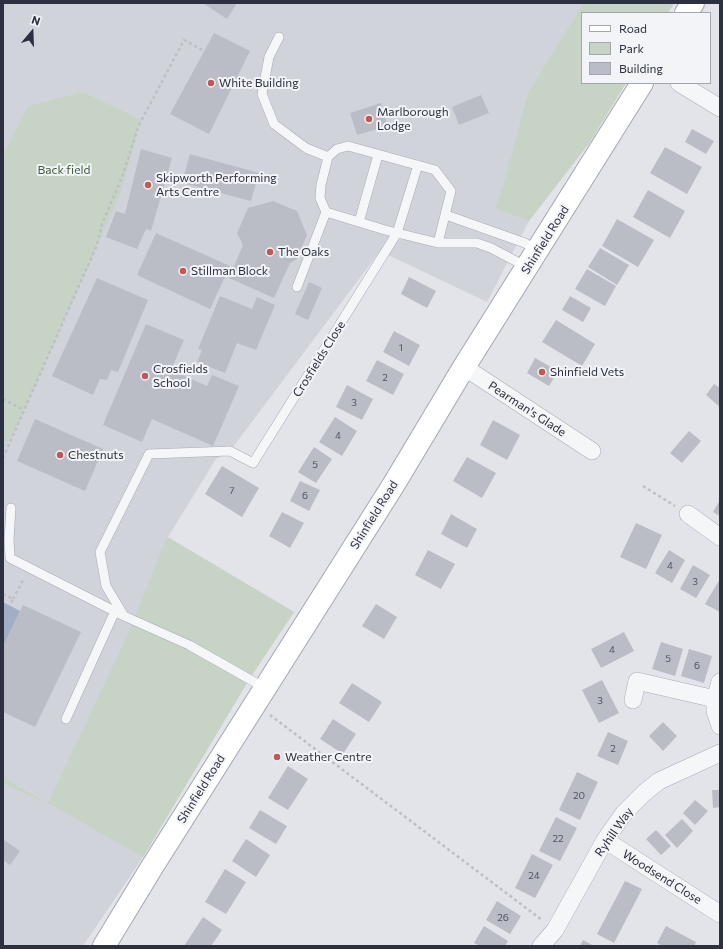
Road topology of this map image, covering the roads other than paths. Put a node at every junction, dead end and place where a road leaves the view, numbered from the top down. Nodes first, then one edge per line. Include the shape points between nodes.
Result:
1 (693, 3) edge
2 (687, 12) edge
3 (279, 37) dead end
4 (641, 84) edge
5 (681, 84) edge
6 (720, 108) edge
7 (378, 155) junction
8 (328, 157) junction
9 (418, 165) junction
10 (326, 212) junction
11 (446, 215) junction
12 (359, 222) junction
13 (398, 233) junction
14 (438, 243) junction
15 (532, 259) junction
16 (297, 287) dead end
17 (464, 367) junction
18 (592, 451) dead end
19 (11, 508) dead end
20 (688, 514) road end
21 (720, 537) edge
22 (115, 611) junction
23 (124, 616) junction
24 (720, 682) edge
25 (260, 696) junction
26 (715, 699) junction
27 (633, 700) dead end
28 (66, 719) dead end
29 (720, 726) edge
30 (720, 753) edge
31 (605, 840) junction
32 (720, 914) edge
33 (104, 946) edge
34 (541, 946) edge

1 - 2 main road
3 - 8 lane via 269,57 262,94 274,124 306,148
4 - 15 main road, Shinfield Road
5 - 6 street
7 - 8 lane via 348,146 337,149
7 - 9 lane
7 - 12 lane
8 - 10 lane via 320,198
9 - 11 lane via 435,170 451,191
9 - 13 lane
10 - 12 lane
10 - 16 lane
11 - 14 lane
11 - 15 lane via 526,243
12 - 13 lane
13 - 14 lane
13 - 23 lane, Crosfields Close via 253,463 230,451 149,454 100,552 106,586
14 - 15 lane via 477,243
15 - 17 main road, Shinfield Road
17 - 18 street, Pearman's Glade
17 - 25 main road, Shinfield Road via 394,484
19 - 22 lane via 10,558
20 - 21 street
22 - 23 lane
22 - 28 lane
23 - 25 lane via 189,645
24 - 26 street
25 - 33 main road, Shinfield Road
26 - 27 street via 637,682
26 - 29 street via 715,711
30 - 31 street, Ryhill Way via 660,781 644,793 624,813
31 - 32 street, Woodsend Close
31 - 34 street, Ryhill Way via 555,930

